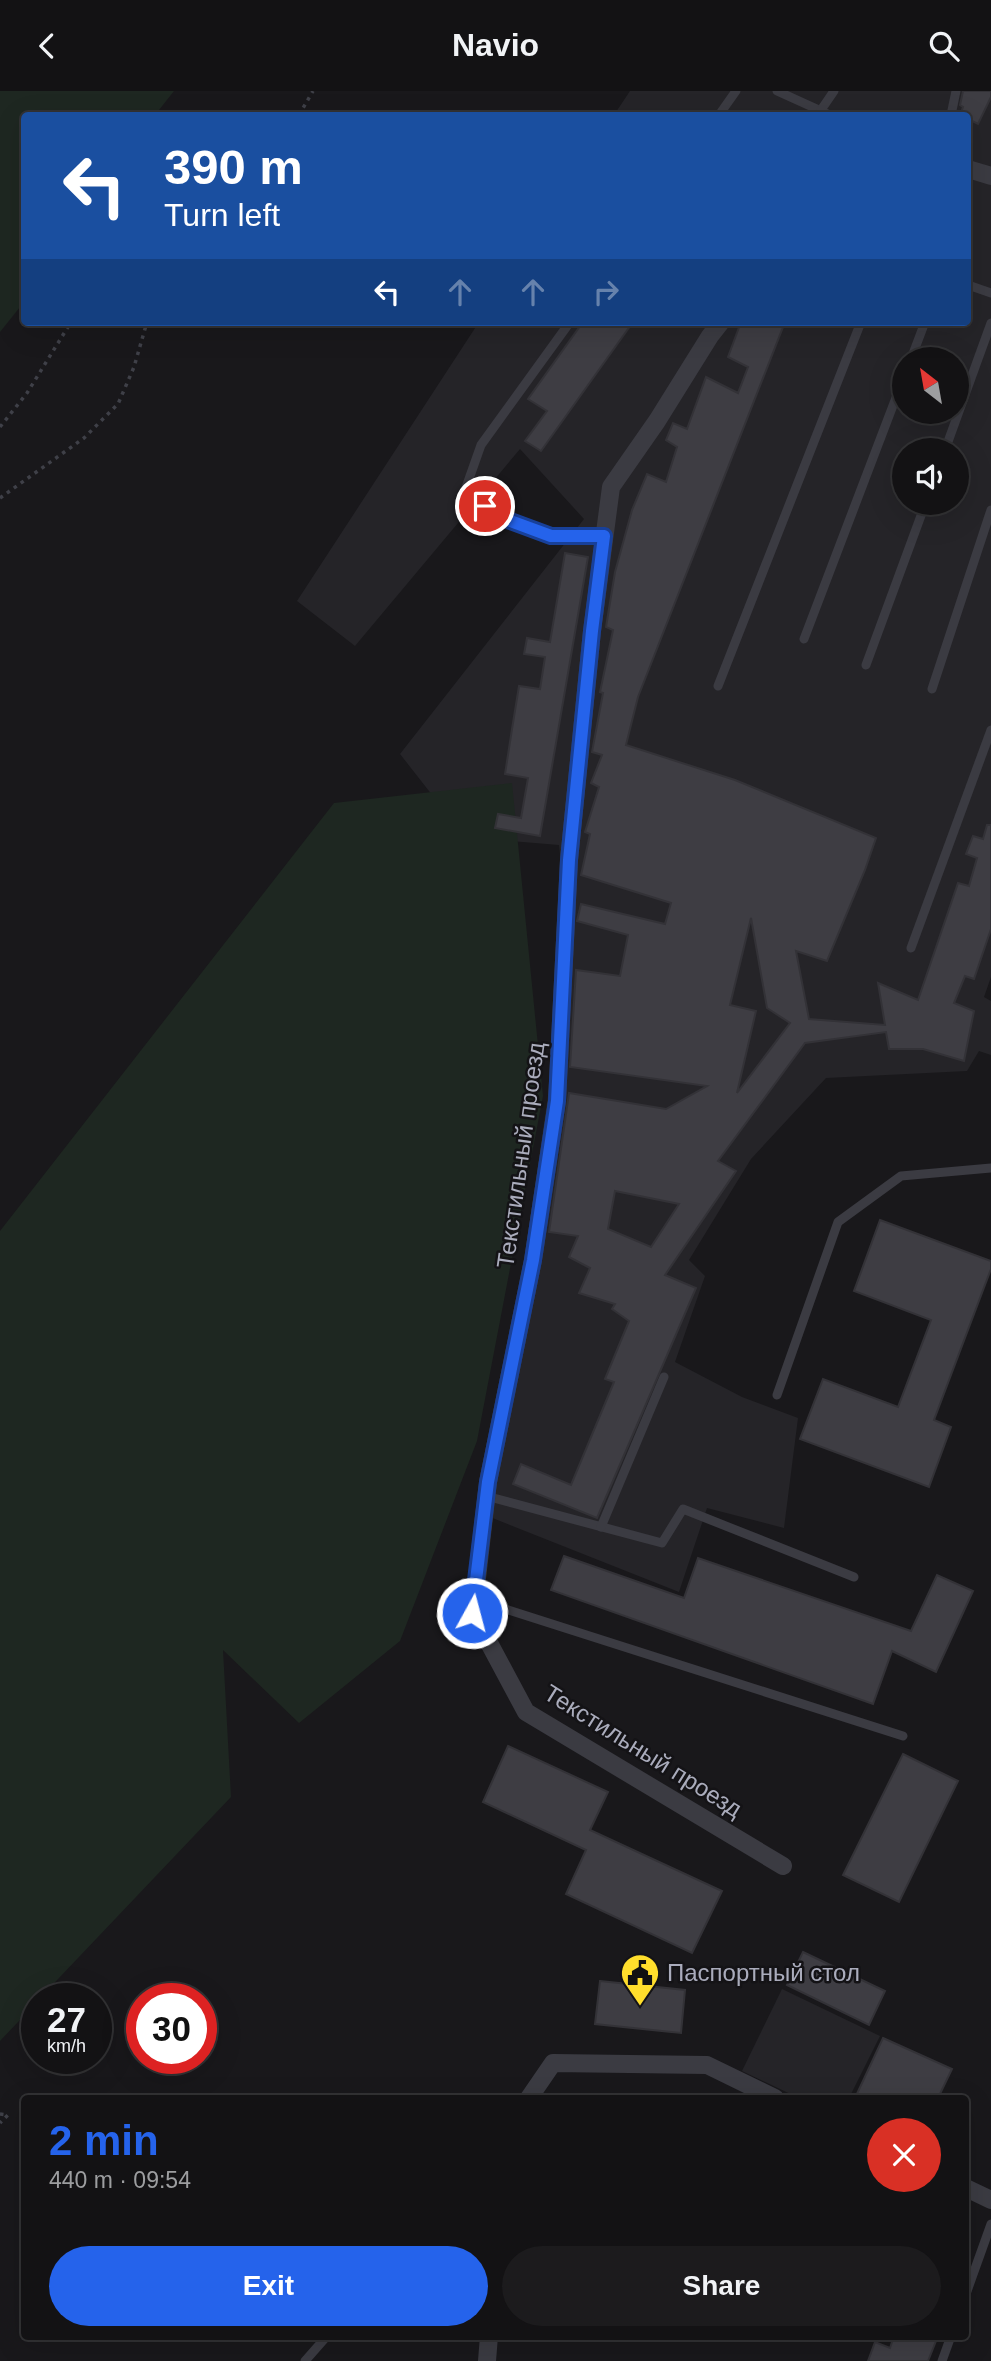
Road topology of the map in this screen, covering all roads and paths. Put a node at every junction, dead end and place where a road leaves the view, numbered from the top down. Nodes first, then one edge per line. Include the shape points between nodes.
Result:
1 (313, 91) edge
2 (736, 91) edge
3 (777, 91) edge
4 (834, 91) edge
5 (956, 91) edge
6 (821, 110) junction
7 (301, 112) edge
8 (721, 112) edge
9 (825, 112) edge
10 (952, 112) edge
11 (971, 170) edge
12 (991, 176) edge
13 (971, 286) edge
14 (991, 293) edge
15 (991, 323) edge
16 (69, 326) edge
17 (146, 326) edge
18 (567, 326) edge
19 (718, 326) edge
20 (859, 326) edge
21 (923, 326) edge
22 (916, 347) edge
23 (892, 408) edge
24 (0, 427) edge
25 (949, 438) edge
26 (0, 498) edge
27 (991, 510) edge
28 (921, 515) edge
29 (604, 536) junction
30 (804, 639) dead end
31 (866, 664) dead end
32 (718, 686) dead end
33 (932, 689) dead end
34 (991, 730) edge
35 (911, 948) dead end
36 (991, 1168) edge
37 (664, 1377) dead end
38 (777, 1395) dead end
39 (486, 1496) junction
40 (601, 1527) junction
41 (854, 1577) dead end
42 (474, 1599) junction
43 (903, 1736) dead end
44 (783, 1866) dead end
45 (532, 2095) edge
46 (769, 2095) edge
47 (0, 2114) edge
48 (0, 2123) edge
49 (969, 2189) edge
50 (991, 2200) edge
51 (991, 2224) edge
52 (969, 2286) edge
53 (323, 2340) edge
54 (489, 2340) edge
55 (950, 2340) edge
56 (305, 2361) edge
57 (487, 2361) edge
58 (942, 2361) edge

1 - 7 path
2 - 8 lane
3 - 6 lane
4 - 6 lane
5 - 10 lane
6 - 9 lane
11 - 12 street
13 - 14 lane
15 - 25 lane
16 - 24 path
17 - 26 path via 118,404 85,438
18 - 29 lane via 481,445 464,493 505,519 551,536
19 - 29 street, Текстильный проезд via 611,487
20 - 32 lane
21 - 22 lane
23 - 30 lane
27 - 33 lane
28 - 31 lane
29 - 39 street, Текстильный проезд via 569,860 557,1101 533,1260
34 - 35 lane
36 - 38 lane via 901,1176 838,1222
37 - 40 lane
39 - 40 lane
39 - 42 street, Текстильный проезд
40 - 41 lane via 662,1543 683,1509
42 - 43 lane
42 - 44 street, Текстильный проезд via 472,1613 526,1712
45 - 46 street via 552,2063 707,2065
47 - 48 path via 8,2115
49 - 50 street
51 - 52 lane
53 - 56 lane
54 - 57 street
55 - 58 lane

